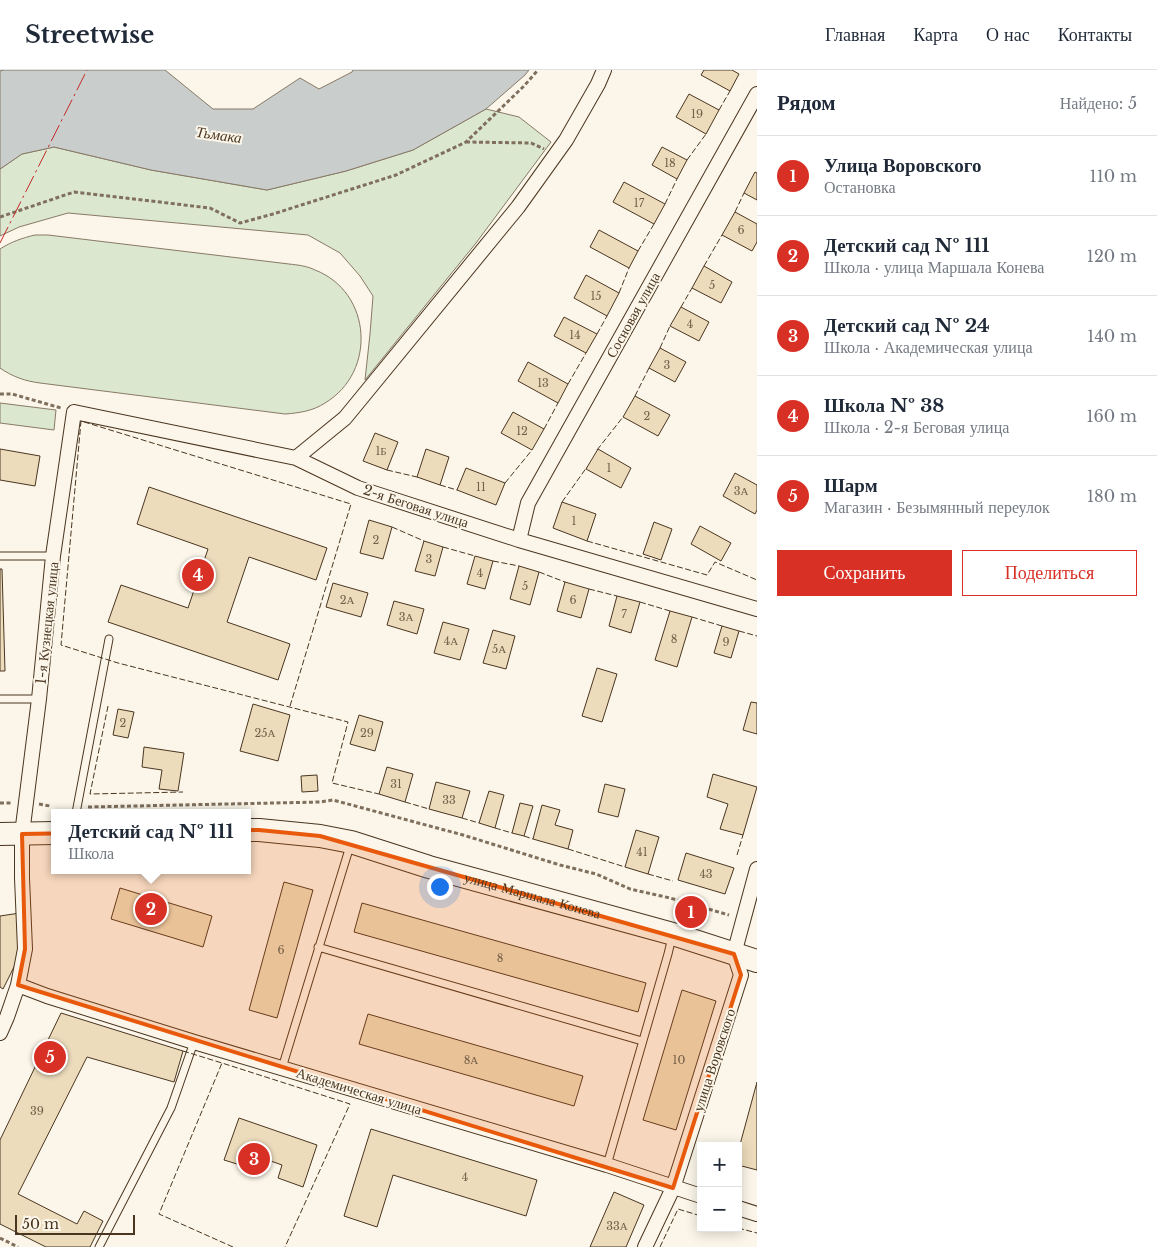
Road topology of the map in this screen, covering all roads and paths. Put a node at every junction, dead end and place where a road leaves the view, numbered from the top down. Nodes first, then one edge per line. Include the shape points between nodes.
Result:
1 (538, 70) edge
2 (604, 70) edge
3 (757, 94) edge
4 (466, 142) junction
5 (563, 145) junction
6 (0, 217) edge
7 (0, 394) edge
8 (74, 412) junction
9 (296, 458) junction
10 (519, 540) junction
11 (0, 556) edge
12 (53, 556) junction
13 (757, 609) edge
14 (109, 639) dead end
15 (0, 699) edge
16 (39, 699) junction
17 (77, 809) edge
18 (107, 809) edge
19 (251, 830) edge
20 (51, 833) edge
21 (11, 834) edge
22 (351, 842) junction
23 (757, 869) edge
24 (743, 920) junction
25 (672, 934) junction
26 (318, 947) junction
27 (734, 954) junction
28 (757, 961) edge
29 (18, 985) junction
30 (0, 1033) edge
31 (642, 1041) junction
32 (194, 1042) junction
33 (282, 1068) junction
34 (607, 1165) junction
35 (674, 1188) junction
36 (697, 1195) edge
37 (742, 1209) edge
38 (757, 1214) edge
39 (0, 1238) edge
40 (18, 1247) edge
41 (99, 1247) edge
42 (645, 1247) edge

1 - 4 path
2 - 5 street
3 - 10 street, Сосновая улица via 528,503
4 - 5 path via 531,143 547,150
4 - 6 path via 396,175 240,222 210,208 74,192
5 - 9 street via 518,207 345,418
7 - 8 path via 12,394
8 - 9 street, 2-я Беговая улица
8 - 12 street, 1-я Кузнецкая улица
9 - 10 street, 2-я Беговая улица via 358,488
10 - 13 street, 2-я Беговая улица
11 - 12 lane
12 - 16 street, 1-я Кузнецкая улица
14 - 17 lane
15 - 16 lane
16 - 21 street, 1-я Кузнецкая улица
18 - 24 path via 333,800 463,835 596,874 630,889
19 - 22 main road, улица Маршала Конева
20 - 21 main road
21 - 29 street, 1-я Кузнецкая улица via 22,878 25,949
22 - 25 main road, улица Маршала Конева
22 - 26 lane
23 - 24 street, улица Воровского
24 - 27 street, улица Воровского
25 - 27 main road, улица Маршала Конева
25 - 31 lane
26 - 31 lane
26 - 33 lane
27 - 28 main road, улица Маршала Конева
27 - 35 street, улица Воровского via 741,975
29 - 30 street, 1-я Кузнецкая улица
29 - 32 street, Академическая улица
31 - 34 lane
32 - 33 street, Академическая улица
32 - 41 lane via 171,1108
33 - 34 street, Академическая улица
34 - 35 street, Академическая улица
35 - 36 street, Академическая улица
35 - 42 street, улица Воровского
37 - 38 street
39 - 40 path

